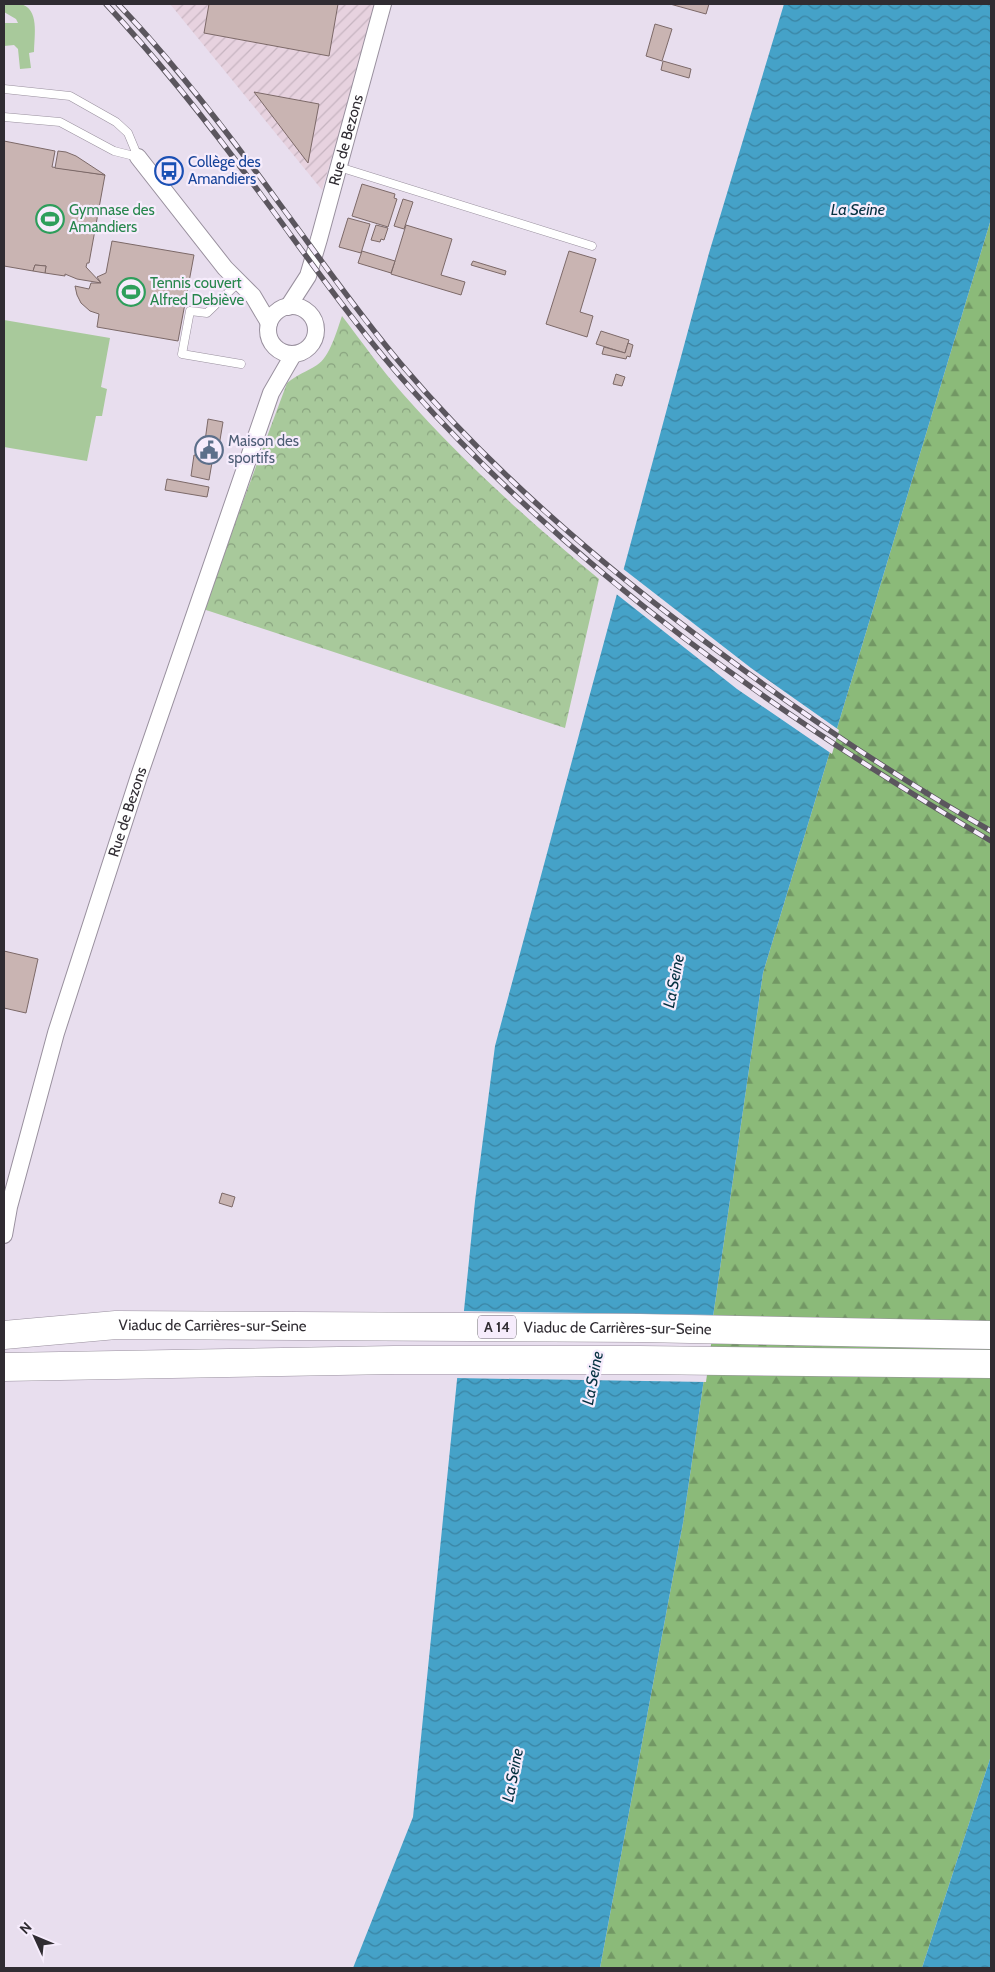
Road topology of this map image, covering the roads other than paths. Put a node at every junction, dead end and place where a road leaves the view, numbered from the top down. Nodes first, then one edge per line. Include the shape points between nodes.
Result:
1 (382, 4) edge
2 (4, 89) edge
3 (4, 117) edge
4 (138, 157) junction
5 (339, 168) junction
6 (592, 246) dead end
7 (308, 276) junction
8 (238, 283) junction
9 (253, 296) junction
10 (284, 308) junction
11 (311, 316) junction
12 (269, 323) junction
13 (274, 347) junction
14 (293, 354) junction
15 (241, 364) dead end
16 (272, 393) junction
17 (4, 1236) edge
18 (4, 1334) edge
19 (991, 1335) edge
20 (991, 1364) edge
21 (4, 1367) edge

1 - 5 street, Rue de Bezons
2 - 4 lane via 70,96 116,122 128,133
3 - 4 lane via 60,122 114,152
4 - 8 street
5 - 6 lane
5 - 7 street, Rue de Bezons
7 - 10 street, Rue de Bezons
7 - 11 street, Rue de Bezons
8 - 9 street
8 - 15 lane via 207,314 190,312 182,354
9 - 10 street
9 - 12 street
10 - 11 street via 300,308
10 - 12 street, Rue de Bezons via 275,313
11 - 14 street, Rue de Bezons via 315,337 307,349
12 - 13 street, Rue de Bezons via 268,336
13 - 14 street
13 - 16 street, Rue de Bezons
14 - 16 street, Rue de Bezons
16 - 17 street, Rue de Bezons via 139,776 56,1033
18 - 19 highway, Viaduc de Carrières-sur-Seine / A 14 via 145,1325
20 - 21 highway, Viaduc de Carrières-sur-Seine / A 14 via 394,1360

